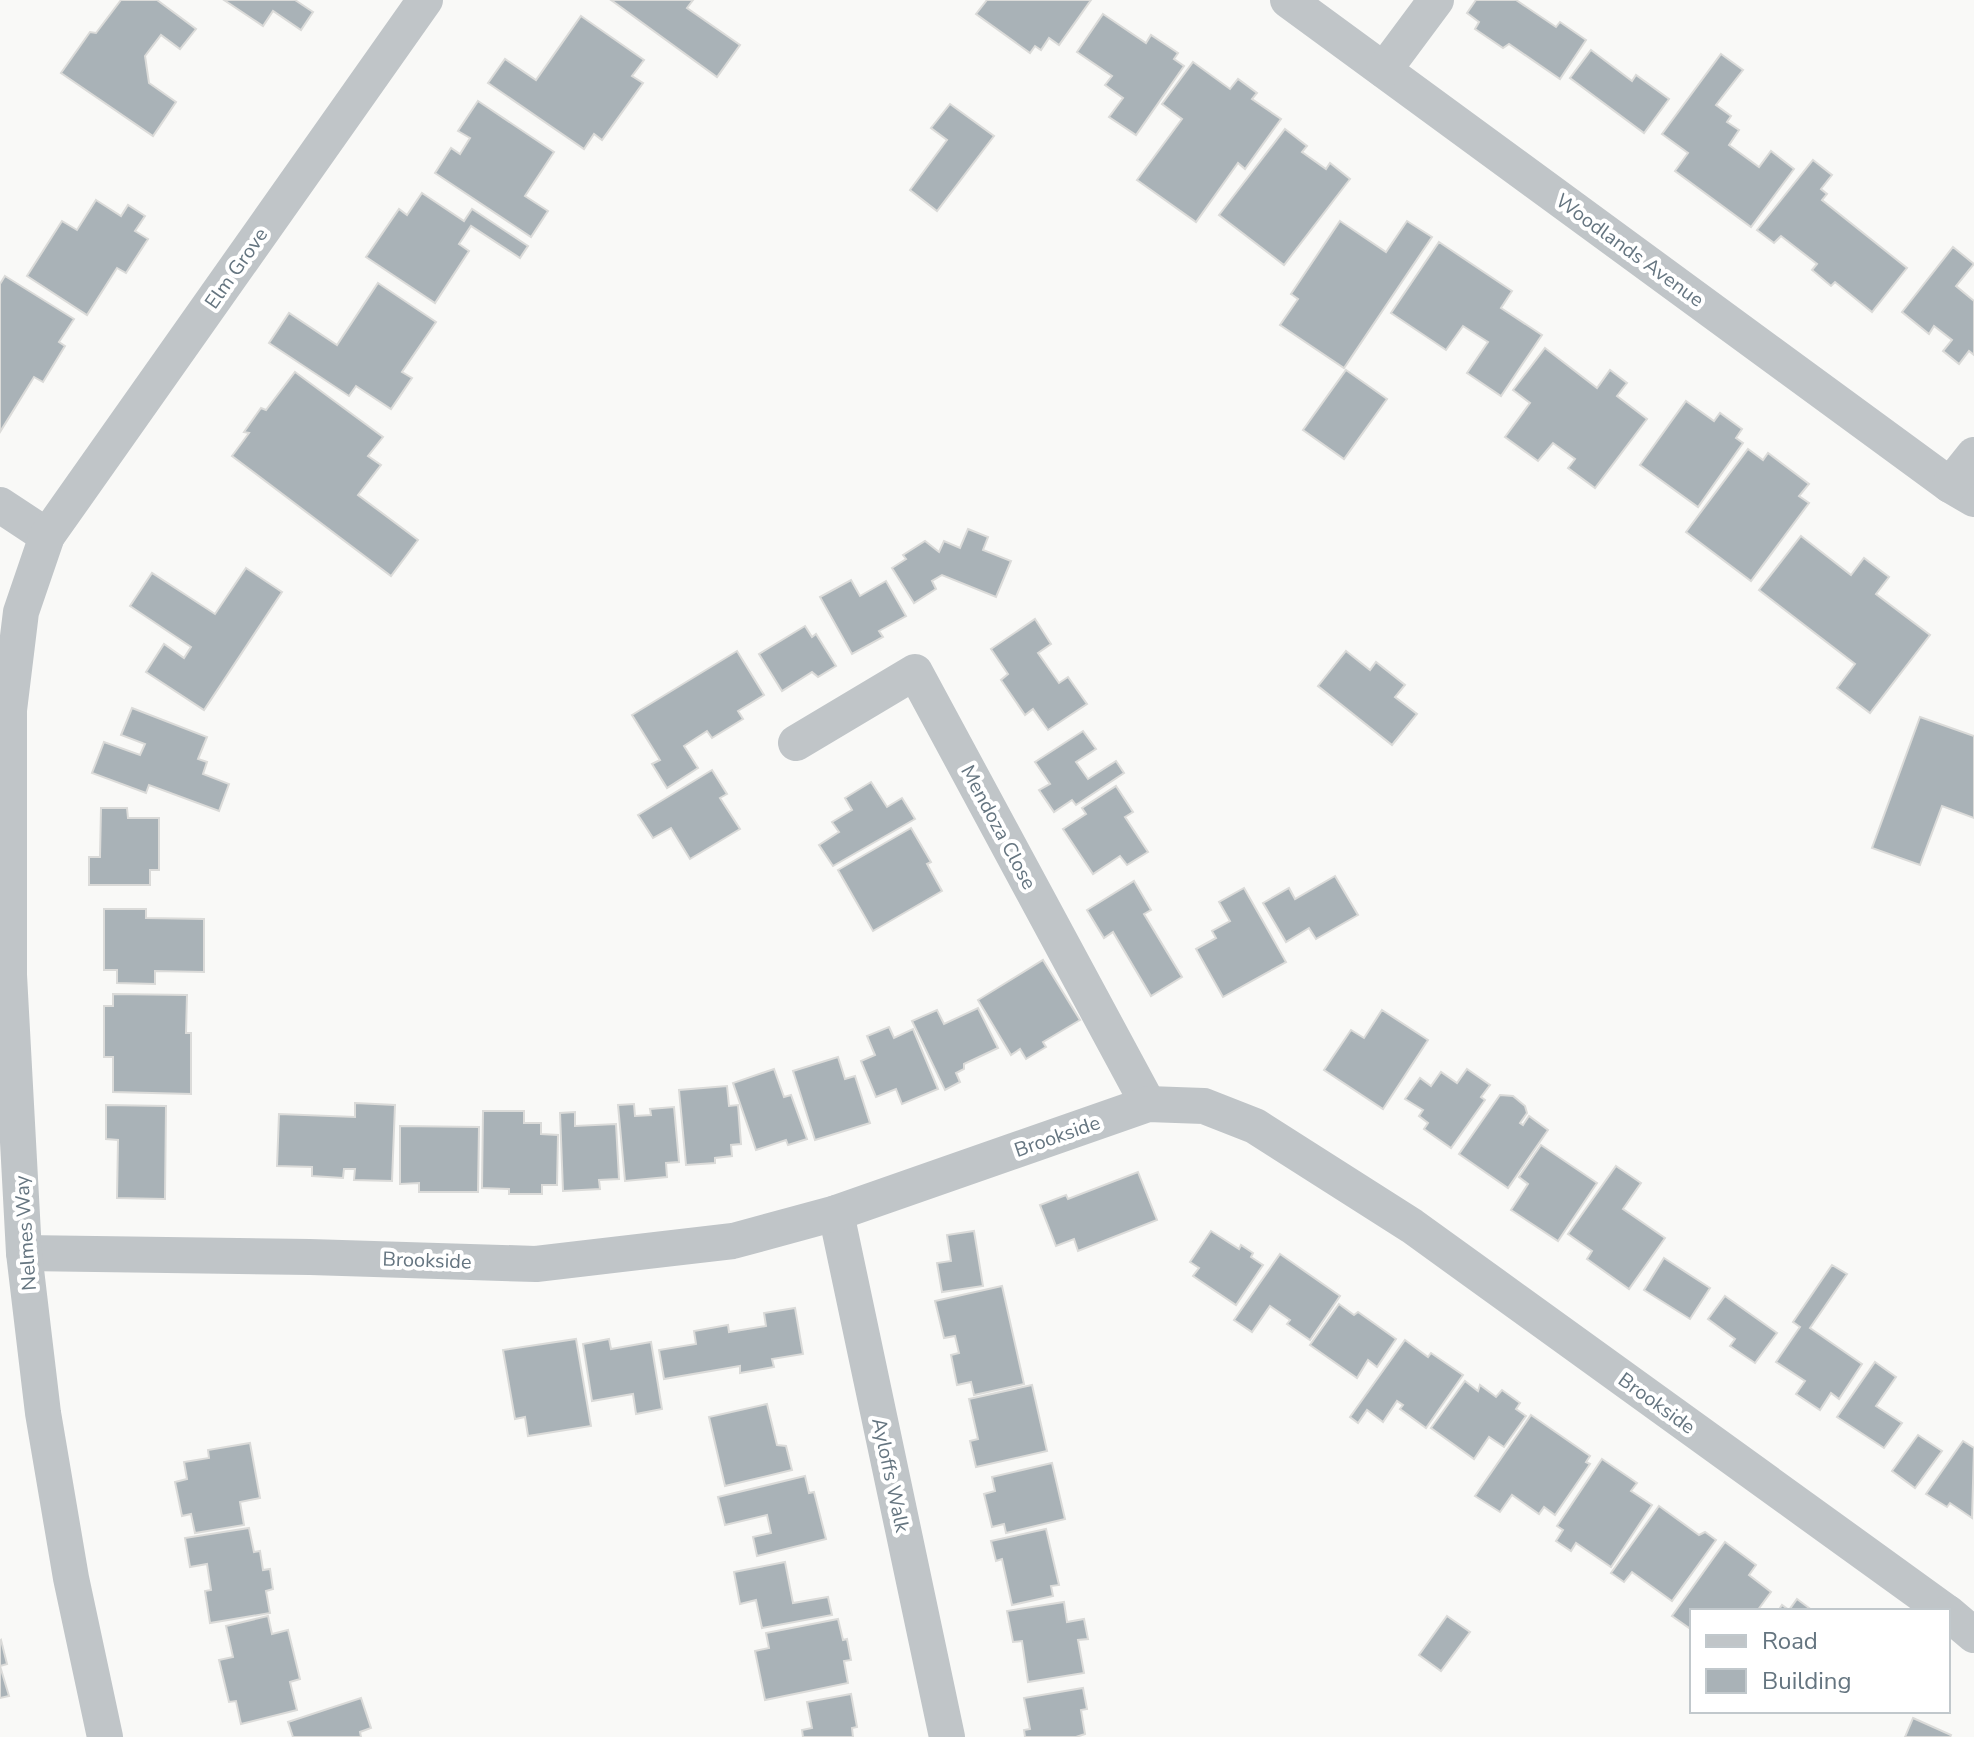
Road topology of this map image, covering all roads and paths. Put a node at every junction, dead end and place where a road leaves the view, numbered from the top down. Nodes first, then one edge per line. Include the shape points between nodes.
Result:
1 (425, 0) edge
2 (1288, 0) edge
3 (1436, 0) edge
4 (1384, 70) junction
5 (1974, 455) edge
6 (1962, 492) edge
7 (0, 505) edge
8 (47, 536) junction
9 (796, 743) dead end
10 (4, 975) edge
11 (1148, 1104) junction
12 (836, 1213) junction
13 (24, 1253) junction
14 (1943, 1609) edge
15 (1950, 1615) edge
16 (1974, 1635) edge
17 (105, 1737) edge
18 (947, 1737) edge

1 - 8 street, Elm Grove
2 - 4 street, Woodlands Avenue
3 - 4 street
4 - 6 street, Woodlands Avenue
5 - 6 street
7 - 8 street
8 - 10 street, Nelmes Way via 21,612 9,710
9 - 11 street, Mendoza Close via 915,672
10 - 13 street, Nelmes Way
11 - 12 street, Brookside
11 - 14 street, Brookside via 1204,1106 1255,1126 1412,1226
12 - 13 street, Brookside via 733,1241 536,1264
12 - 18 street, Ayloffs Walk
13 - 17 street, Nelmes Way via 45,1428
15 - 16 street, Brookside

